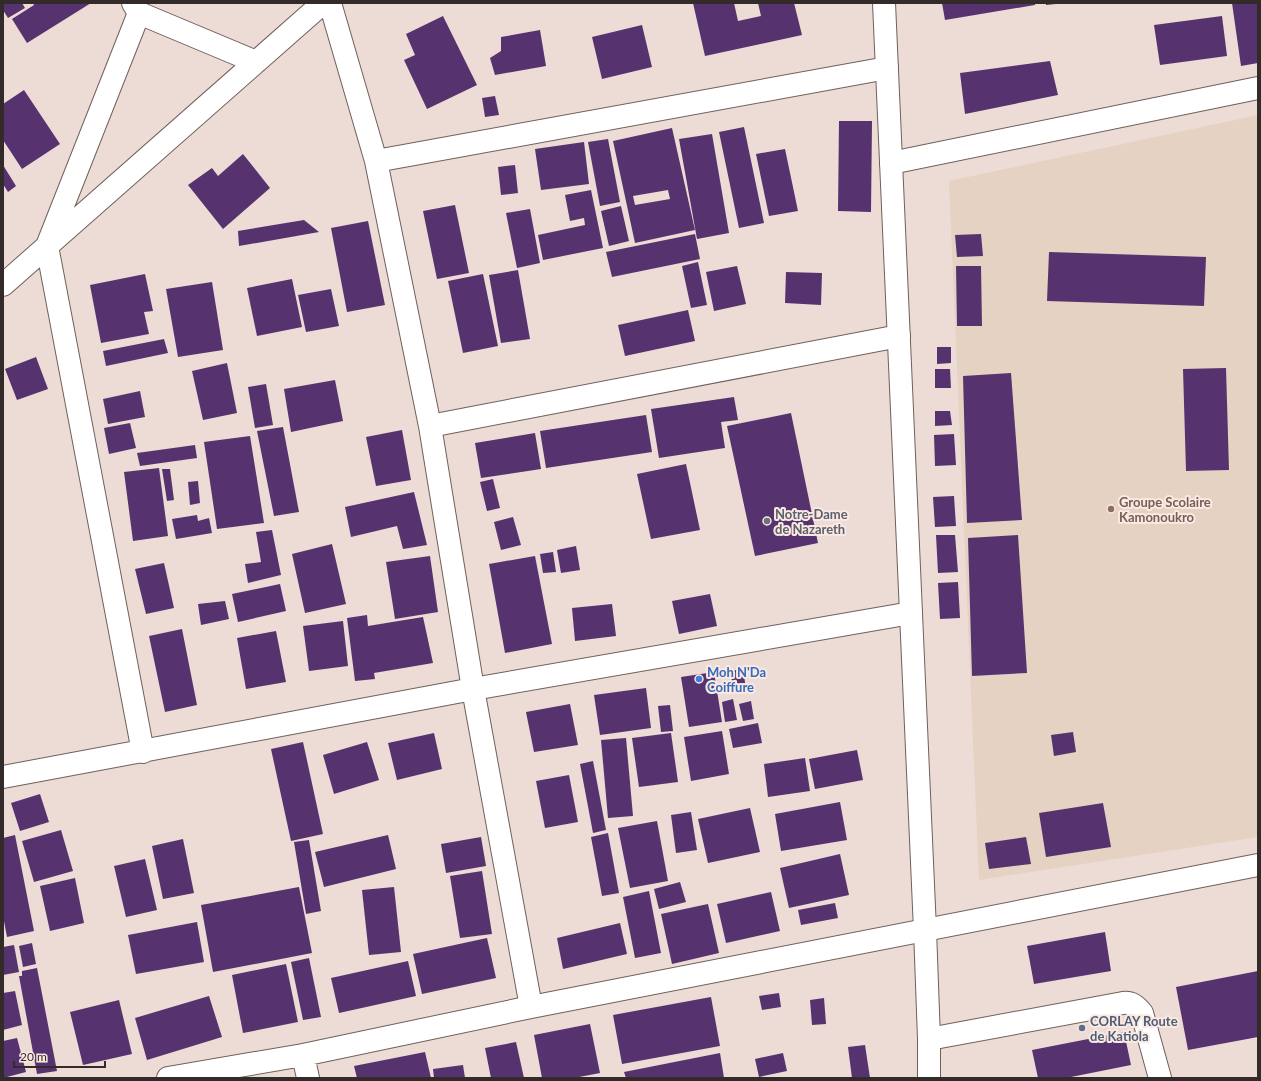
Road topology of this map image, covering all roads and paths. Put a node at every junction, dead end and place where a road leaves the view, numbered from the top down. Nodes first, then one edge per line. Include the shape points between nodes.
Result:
1 (323, 3) edge
2 (330, 3) edge
3 (884, 3) edge
4 (136, 8) edge
5 (256, 62) junction
6 (887, 68) junction
7 (1258, 88) edge
8 (376, 161) junction
9 (891, 163) junction
10 (47, 246) junction
11 (3, 285) edge
12 (899, 336) junction
13 (430, 426) junction
14 (911, 613) junction
15 (473, 689) junction
16 (143, 752) junction
17 (3, 777) edge
18 (1258, 865) edge
19 (925, 930) junction
20 (531, 1007) junction
21 (929, 1039) junction
22 (303, 1055) junction
23 (168, 1078) edge
24 (308, 1078) edge
25 (929, 1078) edge
26 (1160, 1078) edge

1 - 5 street
2 - 8 street
3 - 6 street
4 - 5 street
4 - 10 street
5 - 10 street
6 - 8 street
6 - 9 street
7 - 9 street
8 - 13 street
9 - 12 street
10 - 11 street
10 - 16 street
12 - 13 street
12 - 14 street
13 - 15 street
14 - 15 street
14 - 19 street
15 - 16 street
15 - 20 street
16 - 17 street
18 - 19 street
19 - 20 street
19 - 21 street
20 - 22 street
21 - 25 street
21 - 26 street via 1130,1002 1142,1013
22 - 23 street
22 - 24 street

